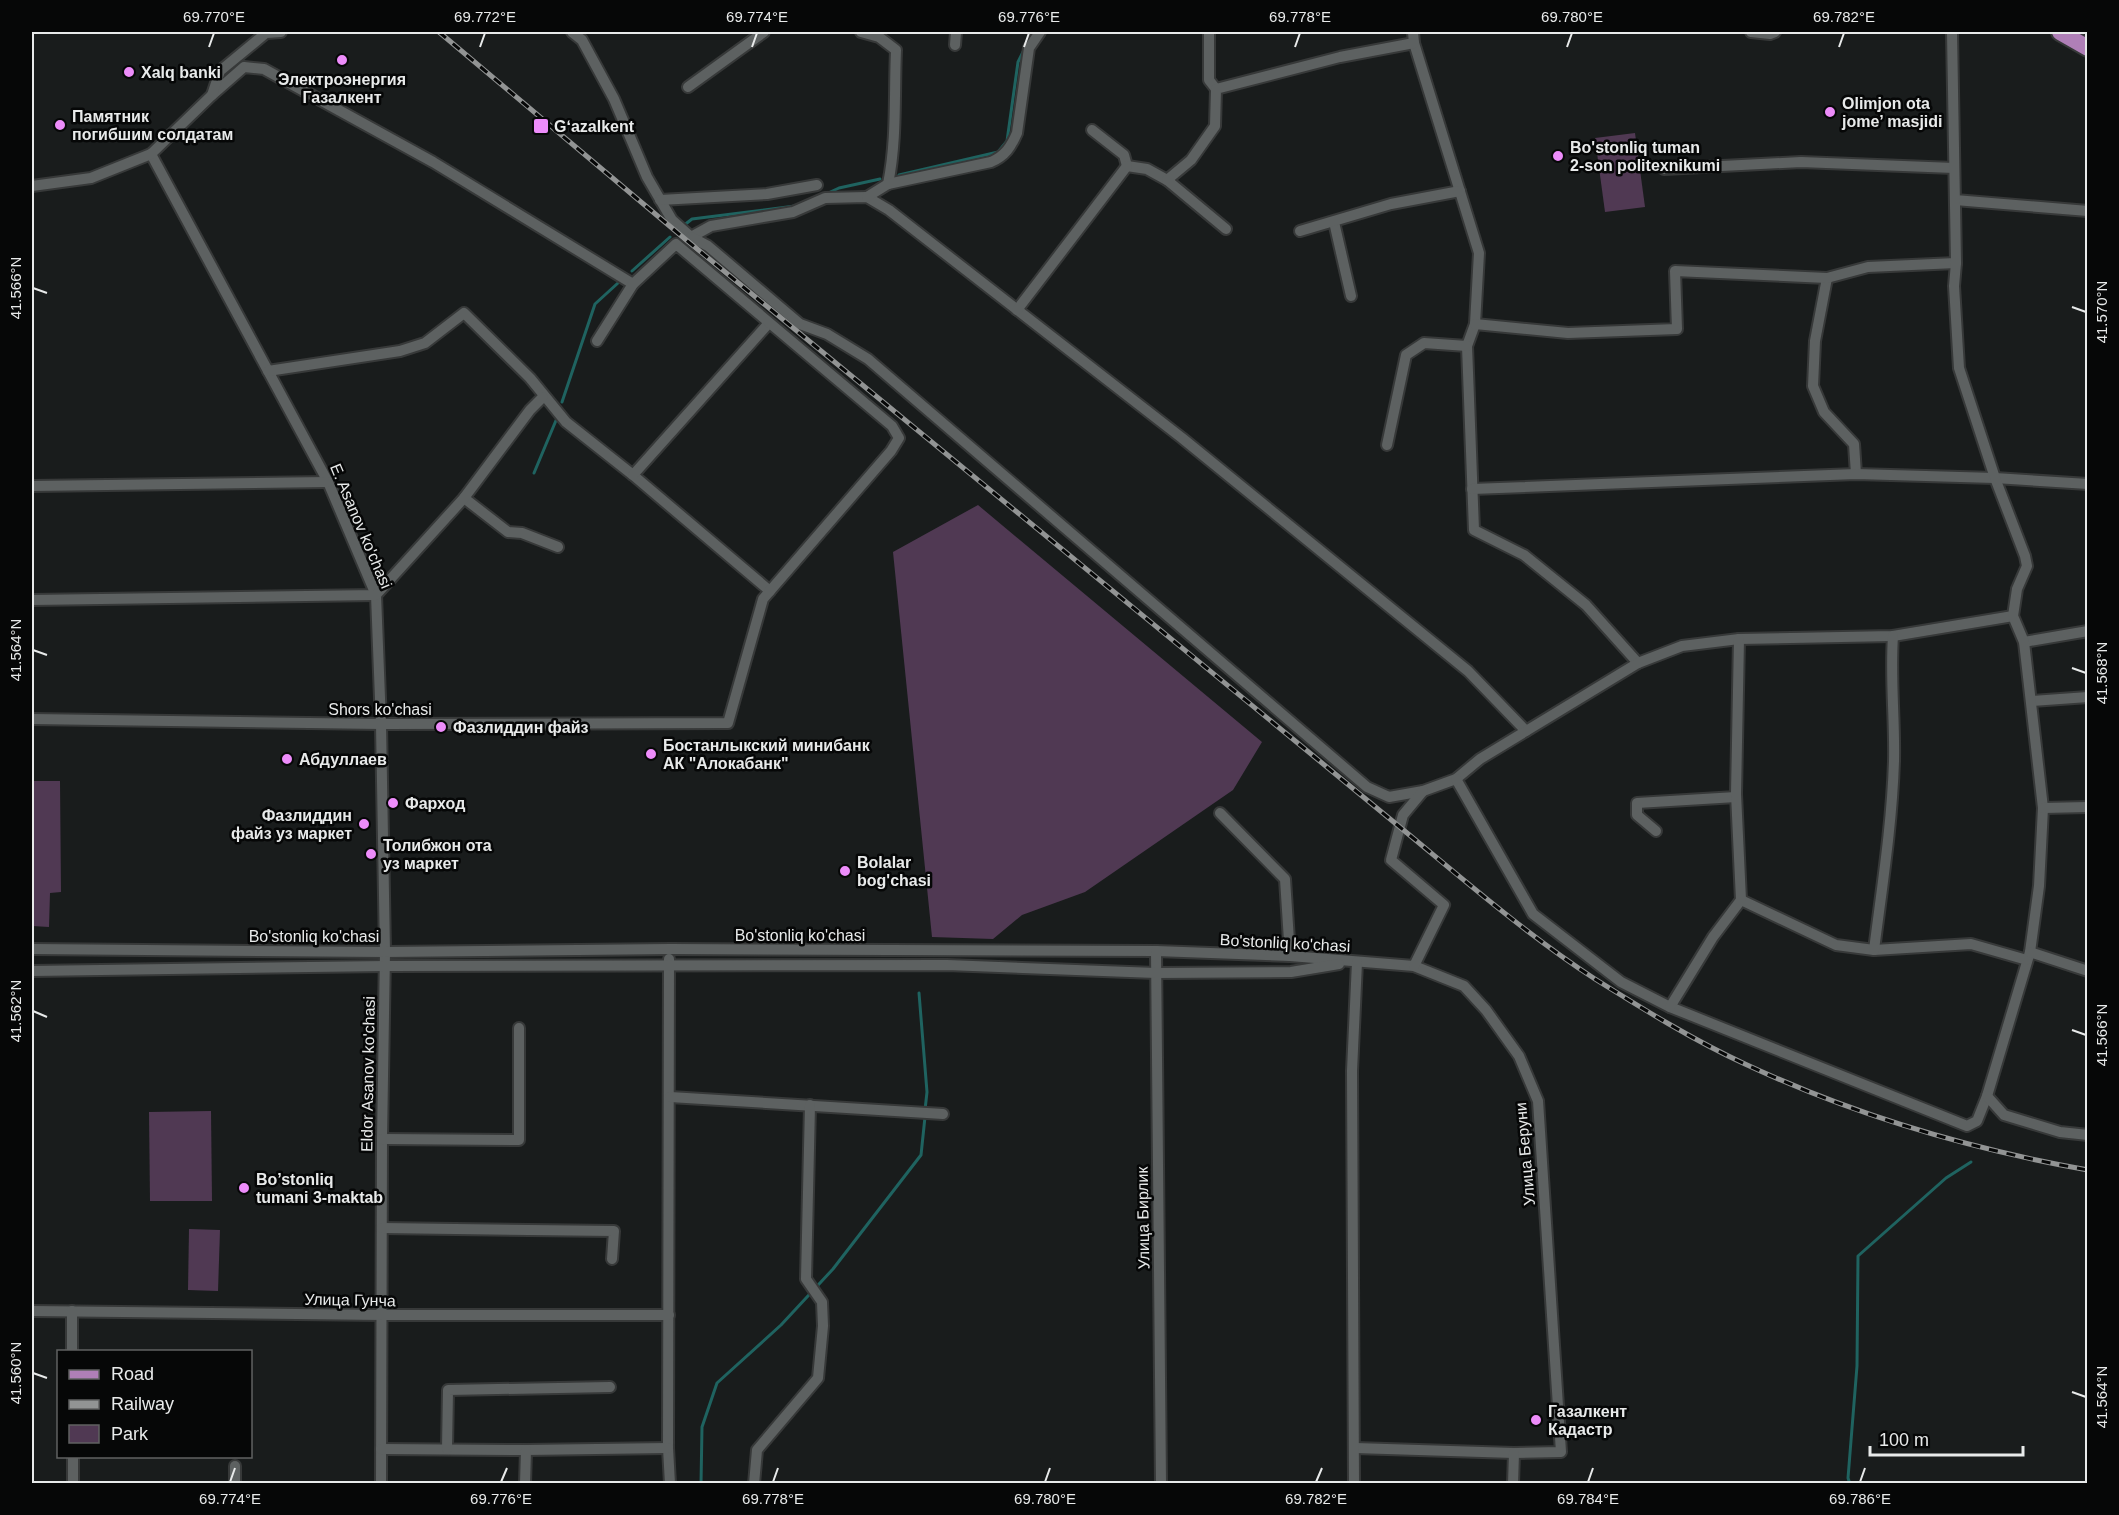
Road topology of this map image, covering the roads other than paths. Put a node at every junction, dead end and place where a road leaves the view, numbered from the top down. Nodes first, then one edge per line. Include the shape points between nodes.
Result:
1 (281, 32) edge
2 (572, 32) edge
3 (764, 32) edge
4 (861, 32) edge
5 (956, 32) edge
6 (1040, 32) edge
7 (1209, 32) edge
8 (1751, 32) edge
9 (1775, 32) edge
10 (1952, 32) edge
11 (2060, 32) edge
12 (2069, 32) edge
13 (1414, 37) edge
14 (2088, 42) edge
15 (955, 45) dead end
16 (2088, 48) edge
17 (688, 87) dead end
18 (1216, 89) junction
19 (212, 95) junction
20 (1092, 130) dead end
21 (151, 154) junction
22 (1127, 166) junction
23 (1954, 168) junction
24 (1664, 169) dead end
25 (1167, 180) junction
26 (888, 184) junction
27 (817, 185) dead end
28 (32, 186) edge
29 (1460, 191) junction
30 (867, 197) junction
31 (660, 200) junction
32 (1955, 200) junction
33 (2088, 211) edge
34 (1334, 222) junction
35 (1226, 229) dead end
36 (1300, 231) dead end
37 (691, 237) junction
38 (1956, 262) junction
39 (1827, 278) junction
40 (633, 284) junction
41 (1351, 296) dead end
42 (1017, 310) junction
43 (769, 322) junction
44 (1475, 324) junction
45 (597, 341) dead end
46 (1467, 346) junction
47 (268, 370) junction
48 (543, 397) junction
49 (1387, 445) dead end
50 (1856, 474) junction
51 (633, 475) junction
52 (1995, 478) junction
53 (328, 482) junction
54 (2088, 484) edge
55 (32, 486) edge
56 (1472, 489) junction
57 (464, 498) junction
58 (558, 547) dead end
59 (770, 591) junction
60 (376, 595) junction
61 (32, 600) edge
62 (2013, 616) junction
63 (2088, 630) edge
64 (1893, 636) junction
65 (1739, 639) junction
66 (2024, 642) junction
67 (1638, 663) junction
68 (2088, 697) edge
69 (2032, 701) junction
70 (32, 719) edge
71 (381, 724) junction
72 (1526, 731) junction
73 (1456, 779) junction
74 (1424, 791) junction
75 (1736, 797) junction
76 (2088, 807) edge
77 (2043, 808) junction
78 (1220, 813) dead end
79 (1656, 831) dead end
80 (1742, 900) junction
81 (32, 949) edge
82 (670, 949) junction
83 (1874, 950) junction
84 (1156, 951) junction
85 (385, 952) junction
86 (1290, 956) junction
87 (2029, 956) junction
88 (1357, 962) junction
89 (669, 965) junction
90 (385, 966) junction
91 (1414, 966) junction
92 (32, 971) edge
93 (2088, 971) edge
94 (1156, 973) junction
95 (1670, 1007) junction
96 (519, 1028) dead end
97 (1987, 1096) junction
98 (670, 1097) junction
99 (810, 1105) junction
100 (940, 1114) dead end
101 (2088, 1135) edge
102 (382, 1139) junction
103 (382, 1228) junction
104 (612, 1259) dead end
105 (32, 1311) edge
106 (72, 1311) junction
107 (382, 1315) junction
108 (669, 1315) junction
109 (72, 1350) edge
110 (610, 1387) dead end
111 (668, 1448) junction
112 (1355, 1448) junction
113 (381, 1449) junction
114 (447, 1449) junction
115 (526, 1450) junction
116 (1514, 1453) junction
117 (73, 1458) edge
118 (235, 1466) dead end
119 (73, 1484) edge
120 (235, 1484) edge
121 (381, 1484) edge
122 (525, 1484) edge
123 (670, 1484) edge
124 (753, 1484) edge
125 (1161, 1484) edge
126 (1354, 1484) edge
127 (1513, 1484) edge

1 - 19 street via 266,33 220,71
2 - 31 street via 582,40 614,99
3 - 17 street
4 - 26 street via 879,37 896,50 894,153
5 - 15 street
6 - 26 street via 1029,48 1017,133 1000,158
7 - 18 street via 1209,80
8 - 9 street
10 - 23 street
11 - 16 main road
12 - 14 main road
13 - 18 street
13 - 29 street
18 - 25 street via 1215,126 1191,160
19 - 21 street
19 - 40 street via 244,67 264,69 433,162
20 - 22 street via 1124,155
21 - 28 street via 91,178
21 - 47 street, E. Asanov ko'chasi
22 - 25 street
22 - 42 street
23 - 24 street via 1801,162
23 - 32 street
25 - 35 street
26 - 30 street
27 - 31 street via 767,194
29 - 34 street via 1391,204
29 - 44 street via 1479,253
30 - 37 street via 825,198 793,212 711,226
30 - 42 street
31 - 37 street via 672,220
32 - 33 street
32 - 38 street
34 - 36 street
34 - 41 street
37 - 74 street via 708,246 800,324 826,334 868,359 1367,787 1389,797
38 - 39 street via 1868,267
38 - 52 street via 1959,368
39 - 44 street via 1675,271 1677,329 1568,333
39 - 50 street via 1815,340 1813,386 1824,412 1854,444
40 - 43 street via 676,244
40 - 45 street
42 - 72 street via 1182,438 1468,671
43 - 51 street
43 - 59 street via 892,426 898,438
44 - 46 street
46 - 49 street via 1424,343 1406,355
46 - 56 street
47 - 48 street via 400,351 425,343 464,313 530,378
47 - 53 street, E. Asanov ko'chasi
48 - 51 street via 566,423
48 - 57 street
50 - 52 street
50 - 56 street
51 - 59 street
52 - 54 street
52 - 62 street via 2027,566 2017,589
53 - 55 street
53 - 60 street, E. Asanov ko'chasi
56 - 67 street via 1474,530 1524,555 1586,605
57 - 58 street via 508,532 522,533
57 - 60 street
59 - 71 street, Shors ko'chasi via 763,599 728,723
60 - 61 street
60 - 71 street, E. Asanov ko'chasi
62 - 64 street
62 - 66 street
63 - 66 street
64 - 65 street
64 - 83 street via 1894,760
65 - 67 street via 1682,646
65 - 75 street
66 - 69 street
67 - 72 street
68 - 69 street
69 - 77 street
70 - 71 street, Shors ko'chasi
71 - 85 street, E. Asanov ko'chasi
72 - 73 street
73 - 74 street
73 - 95 street via 1533,914 1621,982
74 - 91 street via 1403,815 1391,860 1444,905
75 - 79 street via 1637,803 1637,815
75 - 80 street
76 - 77 street
77 - 87 street via 2039,886
78 - 86 street via 1285,879
80 - 83 street via 1836,945
80 - 95 street via 1713,937
81 - 85 street, Bo'stonliq ko'chasi
82 - 84 street, Bo'stonliq ko'chasi
82 - 85 street, Bo'stonliq ko'chasi
82 - 89 street
83 - 87 street via 1971,945
84 - 86 street, Bo'stonliq ko'chasi
84 - 94 street, Улица Бирлик
85 - 90 street, Eldor Asanov ko'chasi
86 - 88 street, Bo'stonliq ko'chasi
87 - 93 street
87 - 97 street
88 - 91 street, Улица Беруни
88 - 94 street, Bo'stonliq ko'chasi via 1291,972
88 - 112 street via 1352,1071
89 - 90 street, Bo'stonliq ko'chasi
89 - 94 street, Bo'stonliq ko'chasi via 947,965
89 - 98 street
90 - 92 street, Bo'stonliq ko'chasi
90 - 102 street, Eldor Asanov ko'chasi
91 - 116 street, Улица Беруни via 1464,986 1519,1056 1538,1101 1561,1452
94 - 125 street, Улица Бирлик
95 - 97 street via 1967,1126 1977,1121
96 - 102 street via 519,1140
97 - 101 street via 2004,1114 2060,1132
98 - 99 street
98 - 108 street
99 - 100 street
99 - 124 street via 806,1280 822,1302 818,1378 756,1450
102 - 103 street, Eldor Asanov ko'chasi
103 - 104 street via 614,1231
103 - 107 street, Eldor Asanov ko'chasi
105 - 106 street, Улица Гунча
106 - 107 street, Улица Гунча
106 - 109 street
107 - 108 street, Улица Гунча
107 - 113 street, Eldor Asanov ko'chasi
108 - 111 street
110 - 114 street via 448,1390
111 - 115 street
111 - 123 street
112 - 116 street
112 - 126 street
113 - 114 street
113 - 121 street, Eldor Asanov ko'chasi
114 - 115 street
115 - 122 street
116 - 127 street
117 - 119 street
118 - 120 street

